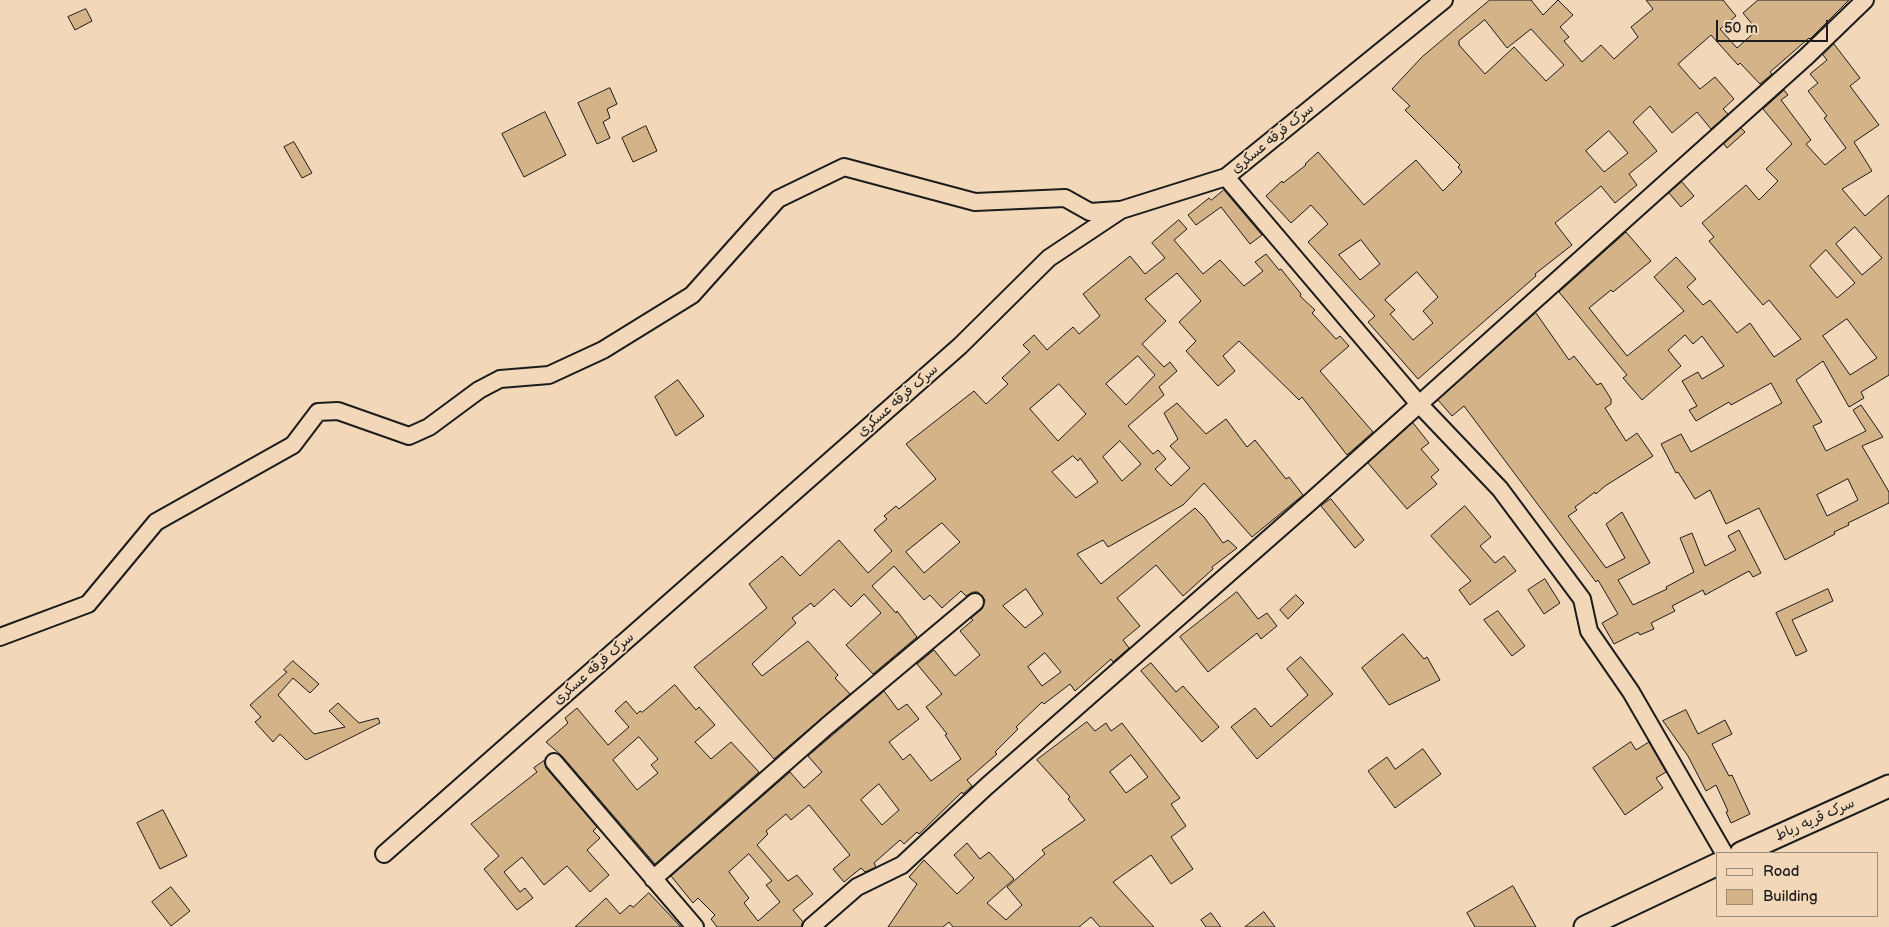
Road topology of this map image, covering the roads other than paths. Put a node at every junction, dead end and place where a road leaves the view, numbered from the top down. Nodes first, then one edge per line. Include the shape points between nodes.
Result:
1 (1444, 0) edge
2 (1865, 0) edge
3 (1226, 177) junction
4 (1121, 210) junction
5 (1419, 404) junction
6 (975, 602) dead end
7 (0, 637) edge
8 (554, 762) dead end
9 (1889, 786) edge
10 (1723, 852) edge
11 (1743, 852) edge
12 (384, 854) dead end
13 (1716, 865) edge
14 (653, 879) junction
15 (695, 927) edge
16 (811, 927) edge
17 (1585, 927) edge

1 - 3 street, سرک فرقه عسکری
2 - 5 street via 1807,56
3 - 4 street, سرک فرقه عسکری
3 - 5 street
4 - 7 street via 1090,212 1065,198 976,202 844,167 778,199 692,295 603,350 549,374 500,379 429,427 409,436 338,411 318,412 293,445 156,522 88,604
4 - 12 street, سرک فرقه عسکری via 1049,258 960,346
5 - 10 street via 1500,489 1582,599 1589,631 1631,692
5 - 16 street via 986,786 902,865 857,888
6 - 14 street via 826,726
8 - 14 street
9 - 11 street, سرک قریه رباط
13 - 17 street
14 - 15 street

